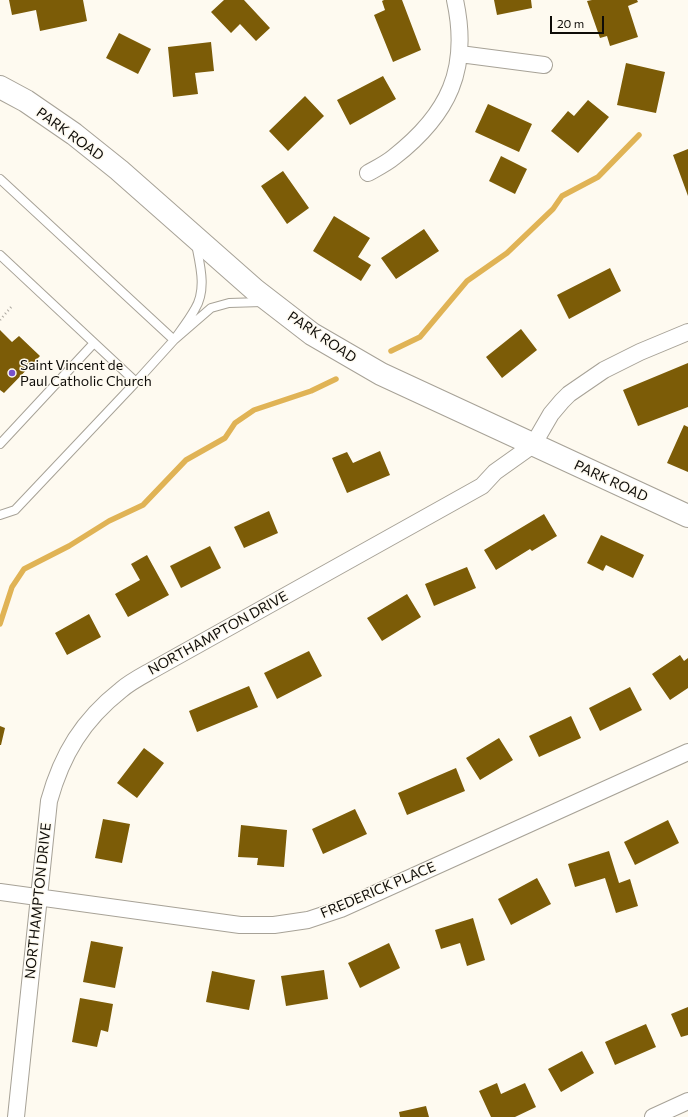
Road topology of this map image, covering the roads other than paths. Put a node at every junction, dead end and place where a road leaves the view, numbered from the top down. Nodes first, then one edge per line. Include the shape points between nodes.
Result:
1 (455, 0) edge
2 (460, 54) junction
3 (544, 65) dead end
4 (0, 87) edge
5 (368, 173) dead end
6 (0, 179) edge
7 (195, 238) junction
8 (0, 255) edge
9 (270, 301) junction
10 (688, 332) edge
11 (174, 340) junction
12 (94, 343) junction
13 (136, 382) junction
14 (0, 444) edge
15 (533, 445) junction
16 (0, 515) edge
17 (688, 516) edge
18 (688, 752) edge
19 (0, 892) edge
20 (38, 897) junction
21 (688, 1101) edge
22 (16, 1117) edge
23 (652, 1117) edge

1 - 2 street
2 - 3 street
2 - 5 street via 456,75 444,105 426,129 394,158
4 - 7 main road, PARK ROAD via 26,101 74,134 119,170
6 - 11 lane
7 - 9 main road, PARK ROAD
7 - 11 lane via 202,274 201,292 196,308
8 - 12 lane
9 - 11 lane via 229,303 211,308
9 - 15 main road, PARK ROAD via 312,334 365,366
10 - 15 street, NORTHAMPTON DRIVE via 604,370 570,394 551,414
11 - 13 lane
12 - 13 lane
12 - 14 lane
13 - 16 lane via 14,510
15 - 17 main road, PARK ROAD
15 - 20 street, NORTHAMPTON DRIVE via 495,472 482,486 149,672 122,689 97,710 67,753 54,784 49,801
18 - 20 street, FREDERICK PLACE via 340,909 308,920 240,926
19 - 20 street, FREDERICK PLACE
20 - 22 street, NORTHAMPTON DRIVE
21 - 23 street

